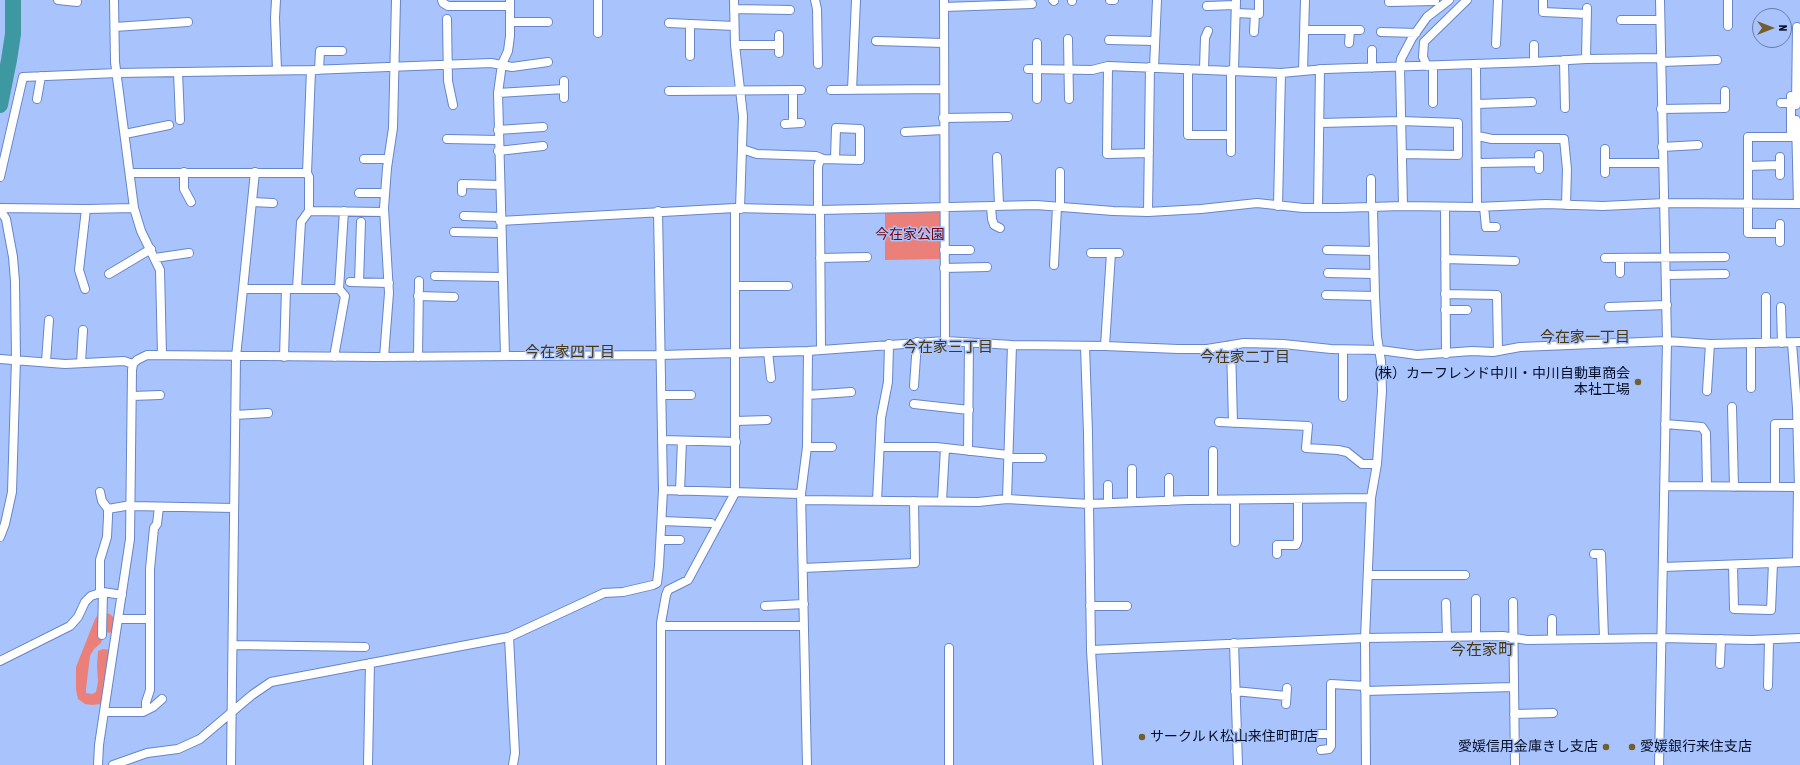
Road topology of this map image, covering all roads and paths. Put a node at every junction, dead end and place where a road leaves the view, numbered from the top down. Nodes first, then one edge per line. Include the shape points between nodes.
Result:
1 (58, 0) edge
2 (114, 0) edge
3 (276, 0) edge
4 (396, 0) edge
5 (442, 0) edge
6 (598, 0) edge
7 (734, 0) edge
8 (782, 0) edge
9 (815, 0) edge
10 (856, 0) edge
11 (1110, 0) edge
12 (1114, 0) edge
13 (1157, 0) edge
14 (1259, 0) edge
15 (1305, 0) edge
16 (1449, 0) edge
17 (1467, 0) edge
18 (1498, 0) edge
19 (1543, 0) edge
20 (1660, 0) edge
21 (1728, 0) edge
22 (77, 2) dead end
23 (1031, 2) edge
24 (1389, 2) dead end
25 (510, 3) edge
26 (944, 3) edge
27 (1437, 3) edge
28 (1207, 6) dead end
29 (1236, 6) edge
30 (734, 9) junction
31 (1032, 13) dead end
32 (180, 14) dead end
33 (1255, 14) junction
34 (447, 19) dead end
35 (1621, 20) dead end
36 (1660, 20) junction
37 (510, 22) junction
38 (548, 22) dead end
39 (669, 24) dead end
40 (690, 24) junction
41 (734, 26) junction
42 (1728, 26) dead end
43 (115, 27) junction
44 (1797, 27) dead end
45 (1305, 30) junction
46 (1350, 30) junction
47 (1360, 30) dead end
48 (1208, 31) dead end
49 (1254, 32) dead end
50 (1381, 32) dead end
51 (598, 33) dead end
52 (1416, 33) junction
53 (780, 35) dead end
54 (1068, 39) dead end
55 (1109, 40) dead end
56 (876, 41) dead end
57 (1155, 41) junction
58 (943, 43) junction
59 (1037, 43) dead end
60 (1349, 43) dead end
61 (1496, 44) dead end
62 (735, 45) junction
63 (1534, 45) dead end
64 (1372, 50) dead end
65 (342, 51) dead end
66 (690, 56) dead end
67 (1586, 58) junction
68 (1564, 60) junction
69 (1661, 60) junction
70 (1717, 60) dead end
71 (548, 62) dead end
72 (1534, 62) junction
73 (447, 64) junction
74 (502, 64) junction
75 (818, 64) dead end
76 (1476, 65) junction
77 (1108, 66) junction
78 (1430, 66) junction
79 (396, 67) junction
80 (1400, 67) junction
81 (1152, 68) junction
82 (1372, 68) junction
83 (1028, 69) dead end
84 (1037, 69) junction
85 (1188, 69) junction
86 (1204, 69) junction
87 (1320, 69) junction
88 (277, 70) junction
89 (311, 70) junction
90 (319, 70) junction
91 (1069, 70) junction
92 (1233, 70) junction
93 (1303, 71) junction
94 (178, 72) junction
95 (1280, 72) junction
96 (117, 73) junction
97 (41, 76) junction
98 (564, 89) dead end
99 (943, 89) junction
100 (831, 90) dead end
101 (852, 90) junction
102 (669, 91) dead end
103 (1725, 91) dead end
104 (740, 92) junction
105 (498, 93) junction
106 (1069, 98) dead end
107 (37, 99) dead end
108 (1038, 99) dead end
109 (1532, 102) dead end
110 (1433, 103) dead end
111 (1781, 103) dead end
112 (1477, 104) junction
113 (453, 105) dead end
114 (1565, 108) dead end
115 (1661, 109) junction
116 (1008, 117) dead end
117 (943, 118) junction
118 (180, 120) dead end
119 (1401, 121) junction
120 (793, 123) dead end
121 (1320, 123) junction
122 (169, 125) dead end
123 (543, 127) dead end
124 (498, 130) junction
125 (943, 130) junction
126 (905, 132) dead end
127 (125, 134) junction
128 (1231, 135) junction
129 (1478, 136) junction
130 (447, 140) dead end
131 (498, 140) junction
132 (1698, 145) dead end
133 (543, 146) dead end
134 (1662, 147) junction
135 (742, 149) junction
136 (1605, 149) dead end
137 (498, 151) junction
138 (1231, 152) dead end
139 (1149, 153) junction
140 (1402, 154) junction
141 (997, 156) dead end
142 (821, 158) junction
143 (364, 159) dead end
144 (388, 159) junction
145 (835, 159) junction
146 (1539, 162) dead end
147 (1478, 163) junction
148 (1605, 163) junction
149 (1663, 163) junction
150 (1748, 166) junction
151 (184, 172) junction
152 (255, 172) junction
153 (1060, 172) dead end
154 (130, 173) junction
155 (306, 173) junction
156 (1605, 173) dead end
157 (1780, 175) dead end
158 (0, 178) edge
159 (1371, 179) dead end
160 (500, 185) junction
161 (462, 192) dead end
162 (359, 193) dead end
163 (385, 193) junction
164 (191, 202) dead end
165 (252, 202) junction
166 (273, 203) dead end
167 (1665, 203) junction
168 (1748, 204) junction
169 (1799, 204) edge
170 (1566, 205) junction
171 (944, 206) junction
172 (995, 206) junction
173 (1278, 206) junction
174 (1403, 206) junction
175 (1058, 207) junction
176 (1445, 207) junction
177 (1480, 207) junction
178 (134, 208) junction
179 (1318, 208) junction
180 (1372, 208) junction
181 (0, 209) edge
182 (737, 209) junction
183 (86, 210) junction
184 (819, 210) junction
185 (309, 211) junction
186 (344, 211) junction
187 (658, 211) junction
188 (384, 212) junction
189 (1148, 212) junction
190 (464, 216) dead end
191 (500, 219) junction
192 (361, 222) dead end
193 (1780, 224) dead end
194 (1496, 227) dead end
195 (1000, 228) dead end
196 (454, 232) dead end
197 (501, 233) junction
198 (1780, 233) junction
199 (1780, 242) dead end
200 (151, 249) junction
201 (1617, 249) dead end
202 (944, 250) junction
203 (970, 250) dead end
204 (1327, 250) dead end
205 (1374, 251) junction
206 (189, 253) dead end
207 (1091, 253) dead end
208 (1666, 256) junction
209 (867, 257) dead end
210 (1725, 257) dead end
211 (155, 258) junction
212 (820, 258) junction
213 (1605, 258) dead end
214 (1619, 258) junction
215 (1445, 259) junction
216 (1515, 261) dead end
217 (1054, 265) dead end
218 (987, 267) dead end
219 (944, 268) junction
220 (1328, 273) dead end
221 (1620, 273) dead end
222 (1374, 274) junction
223 (1725, 274) dead end
224 (1666, 275) junction
225 (435, 276) dead end
226 (502, 277) junction
227 (118, 280) dead end
228 (419, 281) dead end
229 (389, 283) junction
230 (736, 286) junction
231 (788, 286) dead end
232 (85, 289) dead end
233 (244, 289) junction
234 (286, 289) junction
235 (297, 289) junction
236 (339, 289) junction
237 (1445, 294) junction
238 (1326, 295) dead end
239 (418, 296) junction
240 (1375, 296) junction
241 (454, 297) dead end
242 (1766, 297) dead end
243 (1667, 305) junction
244 (1609, 307) dead end
245 (1781, 307) dead end
246 (1445, 310) junction
247 (1467, 310) dead end
248 (49, 320) dead end
249 (83, 330) dead end
250 (917, 342) junction
251 (945, 342) junction
252 (1667, 342) junction
253 (1796, 342) edge
254 (969, 343) junction
255 (1766, 343) junction
256 (1782, 343) junction
257 (889, 344) junction
258 (1710, 344) junction
259 (1752, 344) junction
260 (1012, 345) junction
261 (1232, 345) junction
262 (1085, 346) junction
263 (1105, 346) junction
264 (821, 350) junction
265 (1343, 350) junction
266 (1380, 350) junction
267 (808, 351) junction
268 (1498, 351) junction
269 (768, 352) junction
270 (736, 353) junction
271 (1446, 354) junction
272 (162, 355) junction
273 (505, 356) junction
274 (662, 356) junction
275 (236, 357) junction
276 (284, 357) junction
277 (334, 357) junction
278 (384, 357) junction
279 (418, 357) junction
280 (0, 359) edge
281 (14, 359) junction
282 (46, 362) junction
283 (80, 363) junction
284 (133, 364) junction
285 (771, 378) dead end
286 (914, 386) dead end
287 (1751, 388) dead end
288 (1707, 390) dead end
289 (851, 392) dead end
290 (160, 395) dead end
291 (663, 395) junction
292 (691, 395) dead end
293 (808, 395) junction
294 (132, 396) junction
295 (1343, 397) dead end
296 (914, 404) dead end
297 (1732, 407) dead end
298 (968, 410) junction
299 (268, 413) dead end
300 (235, 415) junction
301 (767, 420) dead end
302 (736, 421) junction
303 (1219, 422) dead end
304 (1233, 423) junction
305 (1666, 424) junction
306 (1798, 424) junction
307 (663, 440) junction
308 (682, 441) junction
309 (736, 442) junction
310 (807, 447) junction
311 (832, 447) dead end
312 (880, 447) junction
313 (945, 448) junction
314 (968, 451) junction
315 (1213, 451) dead end
316 (1008, 456) junction
317 (1042, 458) dead end
318 (1377, 464) junction
319 (1132, 469) dead end
320 (1169, 478) dead end
321 (1108, 485) dead end
322 (1665, 486) junction
323 (1707, 486) junction
324 (1734, 487) junction
325 (1775, 487) junction
326 (1799, 487) edge
327 (663, 490) junction
328 (680, 491) junction
329 (100, 492) dead end
330 (735, 493) junction
331 (801, 497) junction
332 (1371, 498) junction
333 (1008, 499) junction
334 (1298, 499) junction
335 (1213, 500) junction
336 (1235, 500) junction
337 (878, 501) junction
338 (914, 501) junction
339 (942, 501) junction
340 (1169, 501) junction
341 (1132, 502) junction
342 (1108, 503) junction
343 (1089, 504) junction
344 (131, 505) junction
345 (159, 507) junction
346 (234, 508) junction
347 (108, 509) junction
348 (662, 521) junction
349 (711, 523) dead end
350 (0, 537) edge
351 (661, 540) junction
352 (680, 540) dead end
353 (1235, 542) dead end
354 (1278, 554) dead end
355 (1594, 554) dead end
356 (1798, 562) edge
357 (1773, 563) junction
358 (1733, 565) junction
359 (1663, 567) junction
360 (803, 568) junction
361 (1368, 575) junction
362 (1465, 575) dead end
363 (102, 592) junction
364 (122, 595) junction
365 (1476, 600) dead end
366 (1513, 602) dead end
367 (1446, 603) dead end
368 (804, 604) junction
369 (765, 606) dead end
370 (1090, 606) junction
371 (1127, 606) dead end
372 (118, 619) junction
373 (150, 619) junction
374 (1552, 619) dead end
375 (661, 626) junction
376 (804, 626) junction
377 (102, 635) dead end
378 (1476, 636) junction
379 (509, 637) junction
380 (1448, 637) junction
381 (1365, 638) junction
382 (1514, 638) junction
383 (1604, 638) junction
384 (1662, 638) junction
385 (1800, 638) edge
386 (1552, 639) junction
387 (1721, 639) junction
388 (1769, 640) junction
389 (1234, 643) junction
390 (233, 645) junction
391 (365, 647) dead end
392 (949, 648) dead end
393 (1091, 650) junction
394 (0, 661) edge
395 (370, 663) junction
396 (1720, 664) dead end
397 (1768, 686) dead end
398 (1365, 688) junction
399 (1513, 688) junction
400 (1235, 691) junction
401 (1286, 696) dead end
402 (162, 699) dead end
403 (146, 710) junction
404 (104, 712) junction
405 (1553, 713) dead end
406 (231, 714) junction
407 (1514, 714) junction
408 (1316, 734) dead end
409 (1331, 734) junction
410 (1321, 750) dead end
411 (98, 765) edge
412 (113, 765) edge
413 (230, 765) edge
414 (368, 765) edge
415 (513, 765) edge
416 (661, 765) edge
417 (807, 765) edge
418 (949, 765) edge
419 (1098, 765) edge
420 (1238, 765) edge
421 (1366, 765) edge
422 (1515, 765) edge
423 (1660, 765) edge

1 - 22 street
2 - 43 street
3 - 88 street via 274,18
4 - 79 street
5 - 25 street via 448,6
6 - 51 street
7 - 30 street
8 - 30 street via 786,10
9 - 75 street via 822,46
10 - 101 street
11 - 12 street
13 - 57 street
14 - 33 street via 1258,14
15 - 45 street
16 - 27 street
17 - 78 street via 1424,42 1423,57
18 - 61 street
19 - 67 street via 1543,12 1587,11
20 - 36 street
21 - 42 street
23 - 26 street
23 - 31 street
24 - 27 street
25 - 37 street
26 - 58 street
27 - 52 street
28 - 29 street
29 - 33 street
29 - 92 street
30 - 41 street
32 - 43 street via 184,23 156,28
33 - 49 street
34 - 73 street
35 - 36 street
36 - 69 street
37 - 38 street
37 - 74 street via 508,51
39 - 40 street
40 - 41 street
40 - 66 street
41 - 62 street
43 - 96 street
44 - 169 street
45 - 46 street
45 - 93 street
46 - 47 street
46 - 60 street
48 - 86 street via 1204,38
50 - 52 street
52 - 80 street via 1401,59
53 - 62 street via 780,49
54 - 91 street
55 - 57 street
56 - 58 street
57 - 81 street
58 - 99 street
59 - 84 street
62 - 104 street
63 - 72 street
64 - 82 street
65 - 90 street via 320,51
67 - 68 street
67 - 69 street
68 - 72 street
68 - 114 street
69 - 70 street
69 - 115 street
71 - 74 street via 512,66
72 - 76 street
73 - 74 street
73 - 79 street
73 - 113 street
74 - 105 street
76 - 78 street
76 - 112 street
77 - 81 street
77 - 91 street via 1092,70
77 - 139 street via 1107,154
78 - 80 street
78 - 110 street
79 - 90 street
79 - 144 street via 393,128
80 - 82 street
80 - 119 street
81 - 85 street
81 - 139 street
82 - 87 street
83 - 84 street
84 - 91 street
84 - 108 street
85 - 86 street
85 - 128 street via 1188,135
86 - 92 street
87 - 93 street
87 - 121 street
88 - 89 street
88 - 94 street
89 - 90 street
89 - 155 street
91 - 106 street
92 - 95 street
92 - 128 street
93 - 95 street
94 - 96 street
94 - 118 street
95 - 173 street
96 - 97 street
96 - 127 street
97 - 107 street
97 - 158 street via 23,77
98 - 105 street
99 - 101 street
99 - 117 street
100 - 101 street
102 - 104 street
103 - 115 street via 1725,108
104 - 120 street via 797,90
104 - 135 street via 743,116
105 - 124 street
109 - 112 street
111 - 150 street via 1791,99 1791,137 1748,137
112 - 129 street
115 - 134 street
116 - 117 street
117 - 125 street
119 - 121 street
119 - 140 street
119 - 140 street via 1458,123 1458,155
121 - 179 street
122 - 127 street
123 - 124 street
124 - 131 street
125 - 126 street
125 - 171 street
127 - 154 street
128 - 138 street
129 - 147 street
129 - 170 street via 1492,139 1564,140 1567,169
130 - 131 street
131 - 137 street
132 - 134 street
133 - 137 street
134 - 149 street
135 - 142 street via 757,154
135 - 182 street
136 - 148 street
137 - 160 street
139 - 189 street
140 - 174 street
141 - 172 street
142 - 145 street
142 - 184 street via 818,166
143 - 144 street
144 - 163 street
145 - 145 street via 860,160 860,129 836,128
146 - 147 street
147 - 177 street
148 - 149 street
148 - 156 street
149 - 167 street
150 - 157 street via 1780,161
150 - 168 street
151 - 152 street
151 - 154 street
151 - 164 street via 184,189
152 - 155 street
152 - 165 street
153 - 175 street
154 - 178 street
155 - 185 street via 309,177
159 - 180 street
160 - 161 street via 462,184
160 - 191 street
162 - 163 street
163 - 188 street
165 - 166 street
165 - 233 street
167 - 168 street
167 - 170 street
167 - 208 street
168 - 169 street
168 - 198 street via 1748,233
170 - 177 street
171 - 172 street
171 - 184 street
171 - 202 street
172 - 175 street
172 - 195 street via 992,219 994,225
173 - 179 street
173 - 189 street via 1257,203 1201,210
174 - 176 street
174 - 180 street
175 - 189 street
175 - 217 street
176 - 177 street
176 - 215 street
177 - 194 street via 1486,227
178 - 183 street
178 - 200 street via 141,231
179 - 180 street
180 - 205 street
181 - 183 street
181 - 281 street via 6,219 13,257
182 - 184 street
182 - 187 street
182 - 230 street
183 - 232 street via 79,270
184 - 212 street
185 - 186 street
185 - 235 street via 301,222
186 - 188 street
186 - 236 street
187 - 191 street
187 - 274 street
188 - 229 street
190 - 191 street
191 - 197 street
192 - 229 street via 355,282
193 - 198 street
196 - 197 street
197 - 226 street
198 - 199 street
200 - 211 street
200 - 227 street via 112,273
201 - 214 street
202 - 203 street
202 - 219 street
204 - 205 street
205 - 222 street
206 - 211 street
207 - 263 street via 1115,253
208 - 210 street
208 - 214 street
208 - 224 street
209 - 212 street
211 - 272 street via 160,270
212 - 264 street
213 - 214 street
214 - 221 street
215 - 216 street
215 - 237 street
218 - 219 street
219 - 251 street
220 - 222 street
222 - 240 street
223 - 224 street
224 - 243 street
225 - 226 street
226 - 273 street
228 - 239 street
229 - 278 street
230 - 231 street
230 - 270 street
233 - 234 street
233 - 275 street
234 - 235 street
234 - 276 street
235 - 236 street
236 - 277 street via 345,296
237 - 246 street
237 - 268 street via 1497,295
238 - 240 street
239 - 241 street
239 - 279 street
240 - 266 street
242 - 255 street
243 - 244 street
243 - 252 street
245 - 256 street
246 - 247 street
246 - 271 street
248 - 282 street
249 - 283 street
250 - 251 street
250 - 257 street
250 - 286 street
251 - 254 street
252 - 258 street
252 - 268 street via 1520,347
252 - 305 street
253 - 256 street
253 - 306 street
254 - 260 street
254 - 298 street
255 - 256 street
255 - 259 street
257 - 264 street
257 - 312 street via 888,382 881,418
258 - 259 street
258 - 288 street
259 - 287 street
260 - 262 street
260 - 316 street
261 - 263 street via 1207,349
261 - 265 street via 1283,344
261 - 304 street
262 - 263 street
262 - 343 street
264 - 267 street
265 - 266 street
265 - 295 street
266 - 271 street via 1417,355
266 - 318 street via 1382,391
267 - 269 street
267 - 293 street
268 - 271 street
269 - 270 street
269 - 285 street
270 - 274 street
270 - 302 street
272 - 275 street
272 - 284 street via 142,357
273 - 274 street
273 - 279 street
274 - 291 street
275 - 276 street
275 - 300 street
276 - 277 street
277 - 278 street
278 - 279 street
280 - 281 street
281 - 282 street
281 - 350 street via 12,492
282 - 283 street
283 - 284 street via 124,361
284 - 294 street
289 - 293 street
290 - 294 street
291 - 292 street
291 - 307 street
293 - 310 street
294 - 344 street
296 - 298 street
297 - 324 street
298 - 314 street
299 - 300 street
300 - 346 street
301 - 302 street
302 - 309 street
303 - 304 street
304 - 318 street via 1308,426 1306,448 1338,450 1346,452 1362,464
305 - 322 street
305 - 323 street via 1702,426 1706,433
306 - 325 street via 1775,424
306 - 326 street
307 - 308 street
307 - 327 street
308 - 309 street
308 - 328 street
309 - 330 street
310 - 311 street
310 - 331 street
312 - 313 street
312 - 337 street
313 - 314 street
313 - 339 street
314 - 316 street
315 - 335 street
316 - 317 street
316 - 333 street
318 - 332 street
319 - 341 street
320 - 340 street
321 - 342 street
322 - 323 street
322 - 359 street
323 - 324 street
324 - 325 street
325 - 326 street
326 - 356 street
327 - 328 street
327 - 348 street
328 - 330 street
329 - 347 street via 102,502
330 - 331 street
330 - 375 street via 688,580 668,590
331 - 337 street
331 - 360 street
332 - 334 street
332 - 361 street
333 - 339 street via 978,502
333 - 343 street
334 - 336 street
334 - 354 street via 1296,545 1278,545
335 - 336 street
335 - 340 street
336 - 353 street
337 - 338 street
338 - 339 street
338 - 360 street via 915,563
340 - 341 street
341 - 342 street
342 - 343 street
343 - 370 street
344 - 345 street
344 - 347 street
344 - 364 street via 130,539
345 - 346 street
345 - 373 street via 152,548
346 - 390 street
347 - 363 street via 107,538 100,565
348 - 349 street
348 - 351 street
351 - 352 street
351 - 379 street via 657,583 623,592 604,593
355 - 383 street via 1601,554
356 - 357 street
357 - 358 street
357 - 358 street via 1771,610 1734,609
358 - 359 street
359 - 384 street
360 - 368 street
361 - 362 street via 1443,579
361 - 381 street
363 - 364 street
363 - 377 street
363 - 394 street via 91,596 85,602 78,617 70,626
364 - 372 street
365 - 378 street
366 - 382 street
367 - 380 street
368 - 369 street
368 - 376 street
370 - 371 street
370 - 393 street
372 - 373 street
372 - 404 street
373 - 403 street via 150,690
374 - 386 street
375 - 376 street
375 - 416 street
376 - 417 street
378 - 380 street
378 - 382 street
379 - 395 street
379 - 415 street
380 - 381 street
381 - 389 street
381 - 398 street
382 - 386 street
382 - 399 street
383 - 384 street
383 - 386 street
384 - 387 street
384 - 423 street
385 - 388 street
387 - 388 street
387 - 396 street
388 - 397 street
389 - 393 street
389 - 400 street
390 - 391 street
390 - 406 street
392 - 418 street
393 - 419 street
395 - 406 street via 272,682 252,695
395 - 414 street
398 - 399 street
398 - 409 street via 1331,684
398 - 421 street
399 - 407 street
400 - 401 street
400 - 420 street
402 - 403 street via 154,707
403 - 404 street
404 - 411 street
405 - 407 street
406 - 412 street via 200,739 178,749 147,753
406 - 413 street
407 - 422 street
408 - 409 street
409 - 410 street via 1329,750

